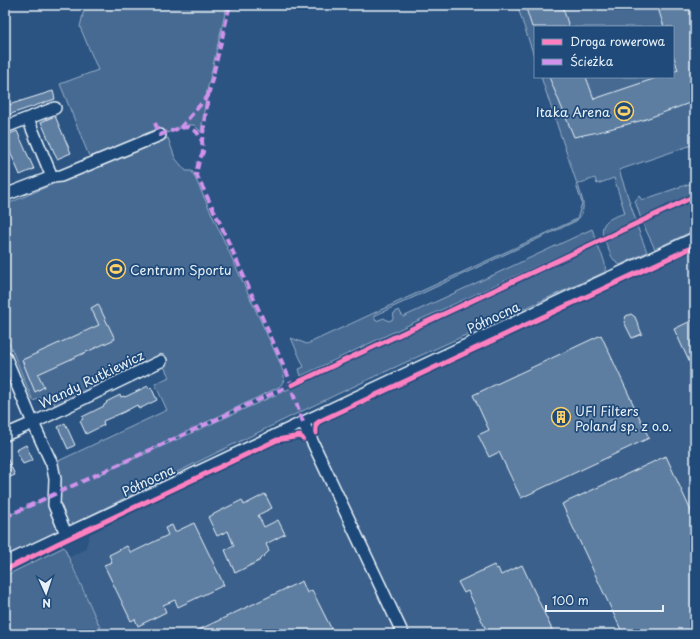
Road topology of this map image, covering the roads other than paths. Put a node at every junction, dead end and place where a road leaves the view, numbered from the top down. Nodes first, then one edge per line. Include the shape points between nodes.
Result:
1 (55, 108) dead end
2 (28, 119) junction
3 (5, 127) edge
4 (160, 135) dead end
5 (52, 177) junction
6 (5, 195) edge
7 (695, 238) edge
8 (5, 356) edge
9 (161, 361) dead end
10 (303, 422) junction
11 (33, 423) junction
12 (5, 435) edge
13 (66, 534) junction
14 (5, 562) edge
15 (403, 634) edge

1 - 2 street
2 - 3 street
2 - 5 street
4 - 5 street via 61,176
5 - 6 street
7 - 10 street, Północna
8 - 11 street, Wandy Rutkiewicz
9 - 11 street, Wandy Rutkiewicz
10 - 13 street, Północna
10 - 15 street
11 - 12 street, Wandy Rutkiewicz
11 - 13 street, Wandy Rutkiewicz via 52,464 53,501
13 - 14 street, Północna

